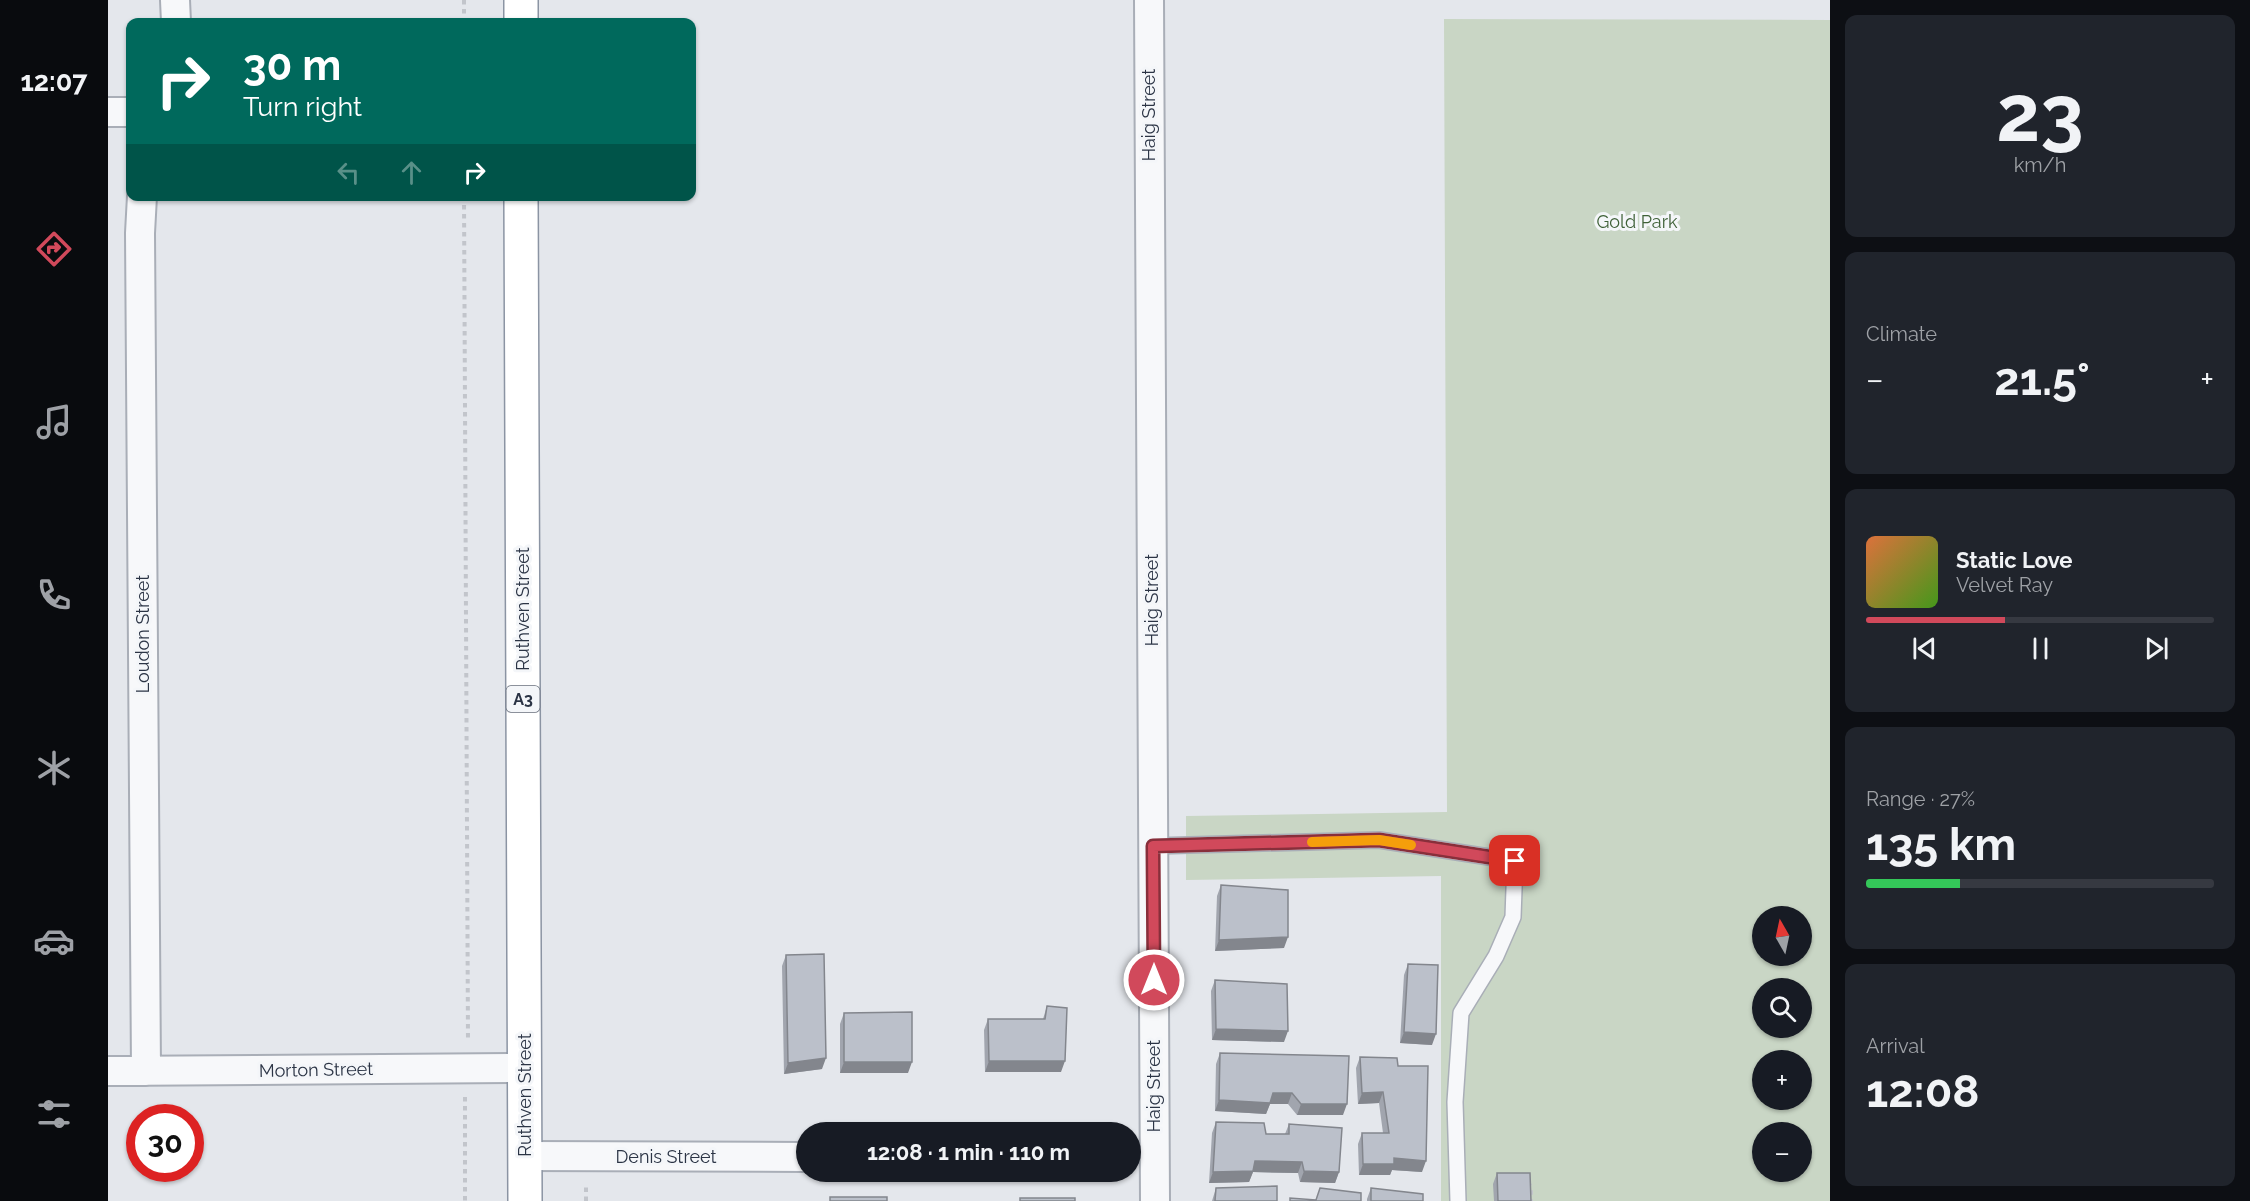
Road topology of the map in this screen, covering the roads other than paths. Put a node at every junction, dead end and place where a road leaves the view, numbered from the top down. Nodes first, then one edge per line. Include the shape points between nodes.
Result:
1 (176, 0) edge
2 (521, 0) edge
3 (1149, 0) edge
4 (176, 18) edge
5 (521, 18) edge
6 (108, 112) edge
7 (126, 112) edge
8 (142, 201) edge
9 (521, 201) edge
10 (1153, 846) junction
11 (524, 1068) junction
12 (108, 1071) edge
13 (146, 1071) junction
14 (525, 1156) junction
15 (796, 1157) edge
16 (1143, 1158) edge
17 (525, 1201) edge
18 (1155, 1201) edge
19 (1458, 1201) edge

1 - 4 street
2 - 5 highway
3 - 10 street, Haig Street
6 - 7 street
8 - 13 street, Loudon Street
9 - 11 highway, Ruthven Street / A3
10 - 16 street, Haig Street
10 - 19 lane via 1379,840 1515,861 1513,917 1496,956 1461,1012 1455,1102
11 - 13 street, Morton Street
11 - 14 highway, Ruthven Street / A3
12 - 13 street, Morton Street
14 - 15 street, Denis Street
14 - 17 highway, Ruthven Street / A3
16 - 18 street, Haig Street

